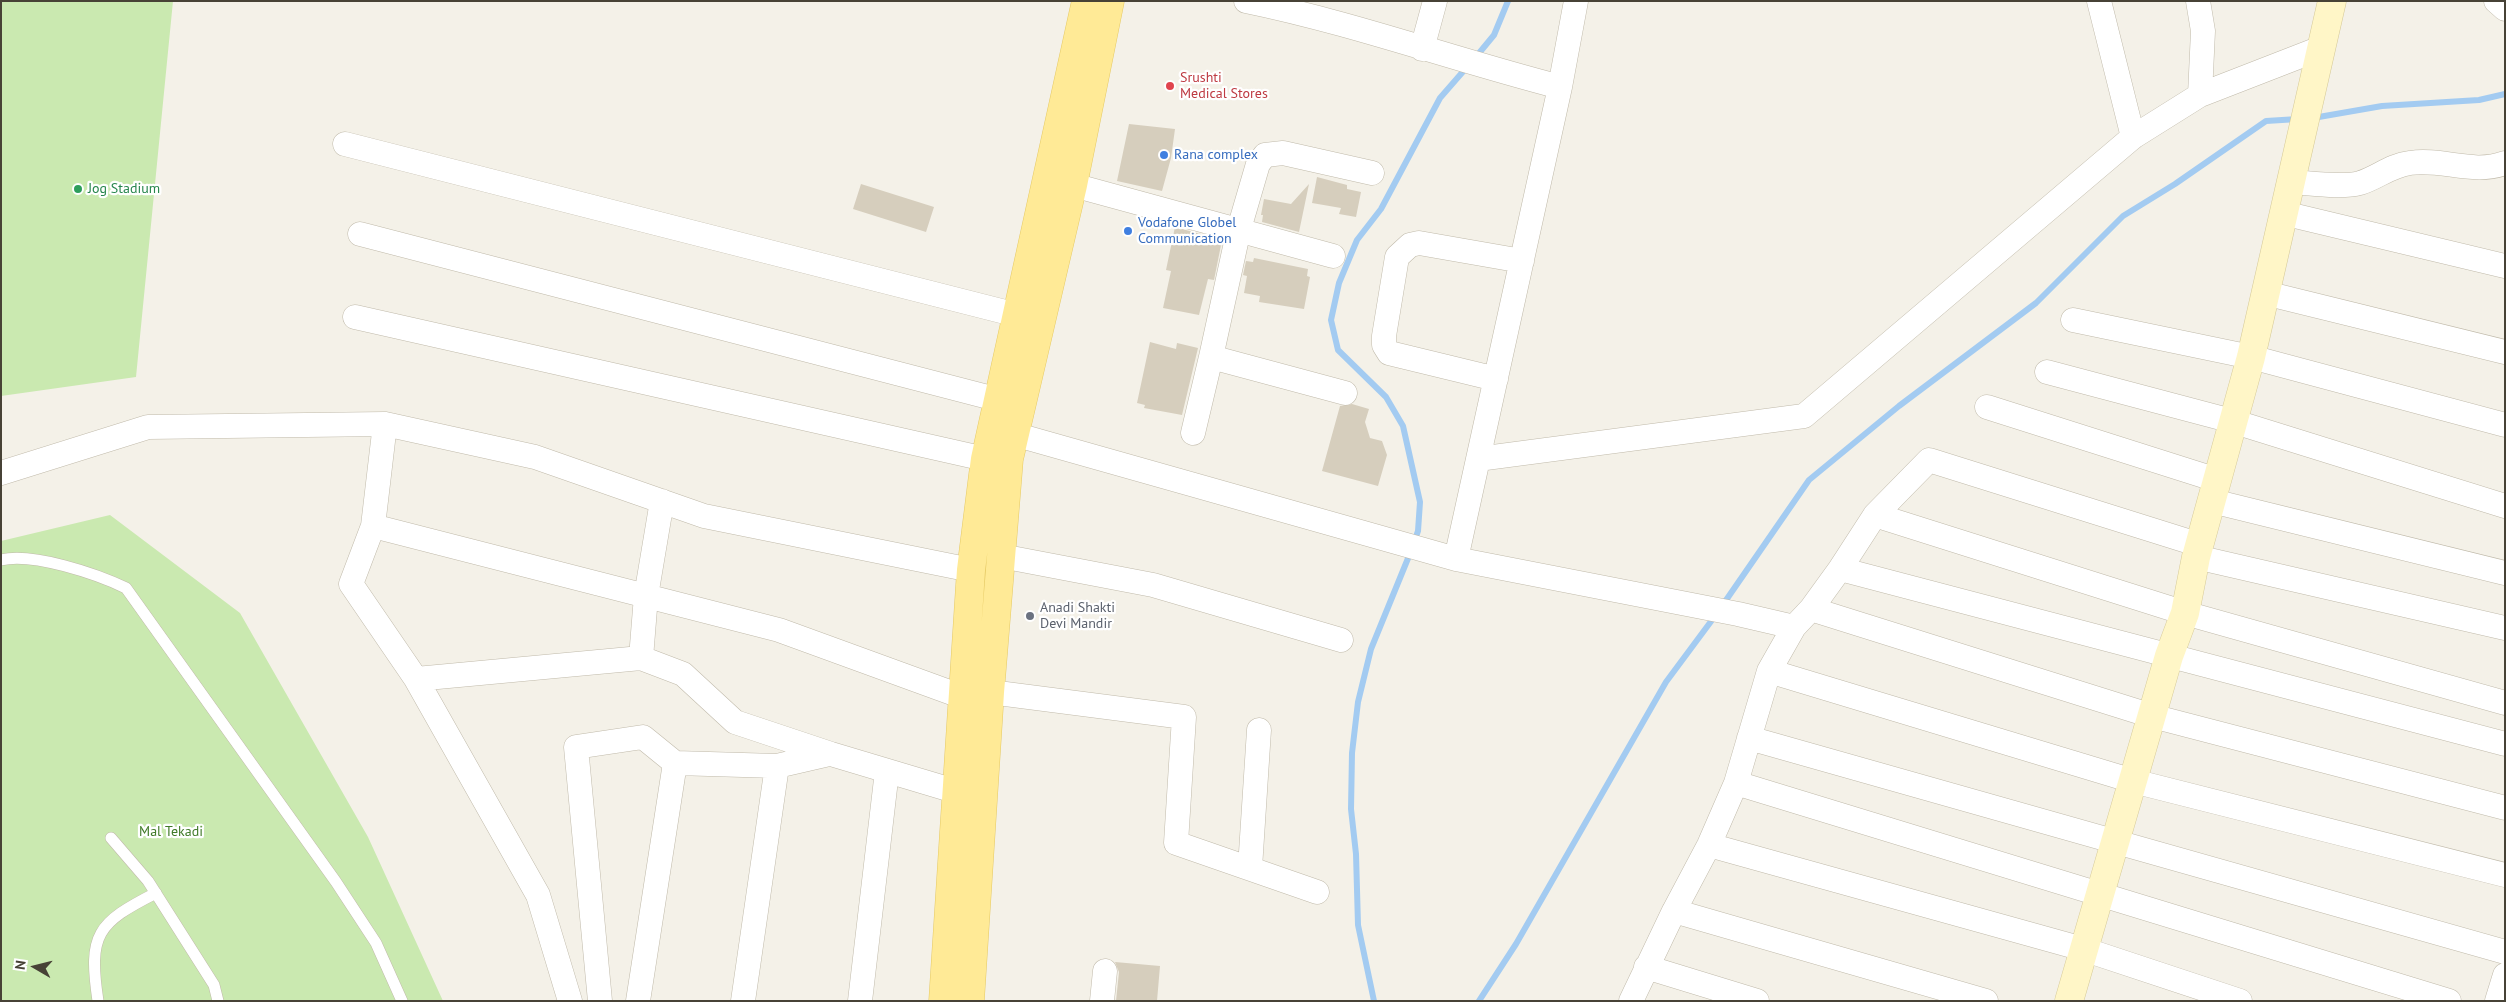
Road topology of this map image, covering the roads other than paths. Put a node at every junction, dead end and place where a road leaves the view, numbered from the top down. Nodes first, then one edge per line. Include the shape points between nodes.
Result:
1 (1086, 1) edge
2 (1110, 1) edge
3 (1246, 1) edge
4 (1435, 1) edge
5 (1576, 1) edge
6 (2099, 1) edge
7 (2198, 1) edge
8 (2332, 1) edge
9 (2496, 1) edge
10 (1306, 7) edge
11 (2505, 10) edge
12 (2321, 48) junction
13 (1422, 49) junction
14 (1560, 87) junction
15 (2200, 95) junction
16 (2133, 137) junction
17 (345, 144) dead end
18 (2505, 163) edge
19 (2292, 173) junction
20 (1372, 174) dead end
21 (1073, 185) junction
22 (2283, 213) junction
23 (1239, 229) junction
24 (360, 234) dead end
25 (1333, 256) dead end
26 (1522, 261) junction
27 (2505, 266) edge
28 (2265, 293) junction
29 (1017, 315) junction
30 (355, 317) dead end
31 (2072, 320) dead end
32 (2505, 352) edge
33 (2251, 357) junction
34 (1211, 358) junction
35 (2047, 372) dead end
36 (1496, 379) junction
37 (1345, 393) dead end
38 (1010, 403) junction
39 (1987, 406) dead end
40 (2232, 421) junction
41 (385, 424) junction
42 (2505, 425) edge
43 (1003, 432) junction
44 (1193, 433) dead end
45 (985, 459) junction
46 (1478, 460) junction
47 (1, 473) edge
48 (2214, 490) junction
49 (662, 501) junction
50 (2505, 506) edge
51 (1875, 515) junction
52 (373, 526) junction
53 (2198, 551) junction
54 (1001, 556) junction
55 (1447, 557) junction
56 (1, 560) edge
57 (1840, 569) junction
58 (971, 570) junction
59 (2505, 573) edge
60 (646, 596) junction
61 (1811, 609) junction
62 (2185, 613) junction
63 (1794, 627) junction
64 (2505, 628) edge
65 (1341, 640) dead end
66 (2169, 656) junction
67 (640, 658) junction
68 (1769, 671) junction
69 (416, 679) junction
70 (990, 692) junction
71 (963, 697) junction
72 (2505, 703) edge
73 (2152, 716) junction
74 (1259, 730) dead end
75 (1749, 738) junction
76 (2505, 744) edge
77 (831, 754) junction
78 (675, 763) junction
79 (777, 766) junction
80 (887, 770) junction
81 (2133, 782) junction
82 (1736, 783) junction
83 (958, 792) junction
84 (2505, 808) edge
85 (111, 838) dead end
86 (2115, 843) junction
87 (1710, 846) junction
88 (1250, 868) junction
89 (2505, 875) edge
90 (1318, 892) dead end
91 (156, 893) junction
92 (2098, 896) junction
93 (1674, 911) junction
94 (2083, 949) junction
95 (2505, 952) edge
96 (1646, 967) junction
97 (1105, 971) dead end
98 (2505, 975) edge
99 (98, 1001) edge
100 (218, 1001) edge
101 (402, 1001) edge
102 (570, 1001) edge
103 (600, 1001) edge
104 (638, 1001) edge
105 (743, 1001) edge
106 (860, 1001) edge
107 (943, 1001) edge
108 (970, 1001) edge
109 (1102, 1001) edge
110 (1631, 1001) edge
111 (1757, 1001) edge
112 (1986, 1001) edge
113 (2069, 1001) edge
114 (2240, 1001) edge
115 (2449, 1001) edge
116 (2497, 1001) edge

1 - 29 main road
2 - 21 main road
3 - 10 street
4 - 13 street
5 - 14 street
6 - 16 street
7 - 15 street via 2203,31
8 - 12 street
9 - 11 street
10 - 13 street
12 - 15 street
12 - 19 street
13 - 14 street
14 - 26 street
15 - 16 street
16 - 46 street via 1804,416
17 - 29 street
18 - 19 street via 2474,168 2408,163 2356,184
19 - 22 street
20 - 23 street via 1283,153 1265,155 1258,164
21 - 23 street
21 - 38 main road
22 - 27 street
22 - 28 street
23 - 25 street
23 - 34 street
24 - 38 street
26 - 36 street
26 - 36 street via 1419,243 1410,244 1397,256 1384,336 1384,345 1389,353
28 - 32 street
28 - 33 street
29 - 38 main road
30 - 45 street
31 - 33 street
33 - 40 street
33 - 42 street
34 - 37 street
34 - 44 street
35 - 40 street
36 - 46 street
38 - 43 main road
39 - 48 street
40 - 48 street
40 - 50 street
41 - 47 street via 148,427
41 - 49 street via 535,457
41 - 52 street
43 - 45 main road
43 - 54 main road via 1009,459
43 - 55 street
45 - 58 main road
46 - 55 street
48 - 53 street
48 - 59 street
49 - 58 street via 704,516
49 - 60 street
51 - 53 street via 1929,460
51 - 57 street
51 - 62 street
52 - 60 street
52 - 69 street via 351,584
53 - 62 street
53 - 64 street
54 - 65 street via 1153,585
54 - 70 main road
55 - 63 street
56 - 101 lane via 32,559 102,577 126,588 336,882 376,943
57 - 61 street
57 - 66 street
58 - 71 main road
60 - 67 street
60 - 71 street via 779,630
61 - 63 street
61 - 73 street
62 - 66 street
62 - 72 street
63 - 68 street
66 - 73 street
66 - 76 street
67 - 69 street
67 - 77 street via 683,674 735,722
68 - 75 street
68 - 81 street
69 - 102 street via 538,895
70 - 88 street via 1184,717 1176,843
70 - 108 main road
71 - 83 main road
73 - 81 street
73 - 84 street
74 - 88 street
75 - 82 street
75 - 86 street
77 - 79 street
77 - 80 street
78 - 79 street
78 - 103 street via 644,737 576,747
78 - 104 street
79 - 105 street
80 - 83 street
80 - 106 street
81 - 86 street
81 - 89 street
82 - 87 street
82 - 92 street
83 - 107 main road
85 - 91 lane
86 - 92 street
86 - 95 street
87 - 93 street
87 - 94 street
88 - 90 street
91 - 99 lane via 120,911 105,927 95,945 92,965
91 - 100 lane via 214,986
92 - 94 street
92 - 115 street
93 - 96 street
93 - 112 street
94 - 113 street
94 - 114 street
96 - 110 street
96 - 111 street
97 - 109 street
98 - 116 street

